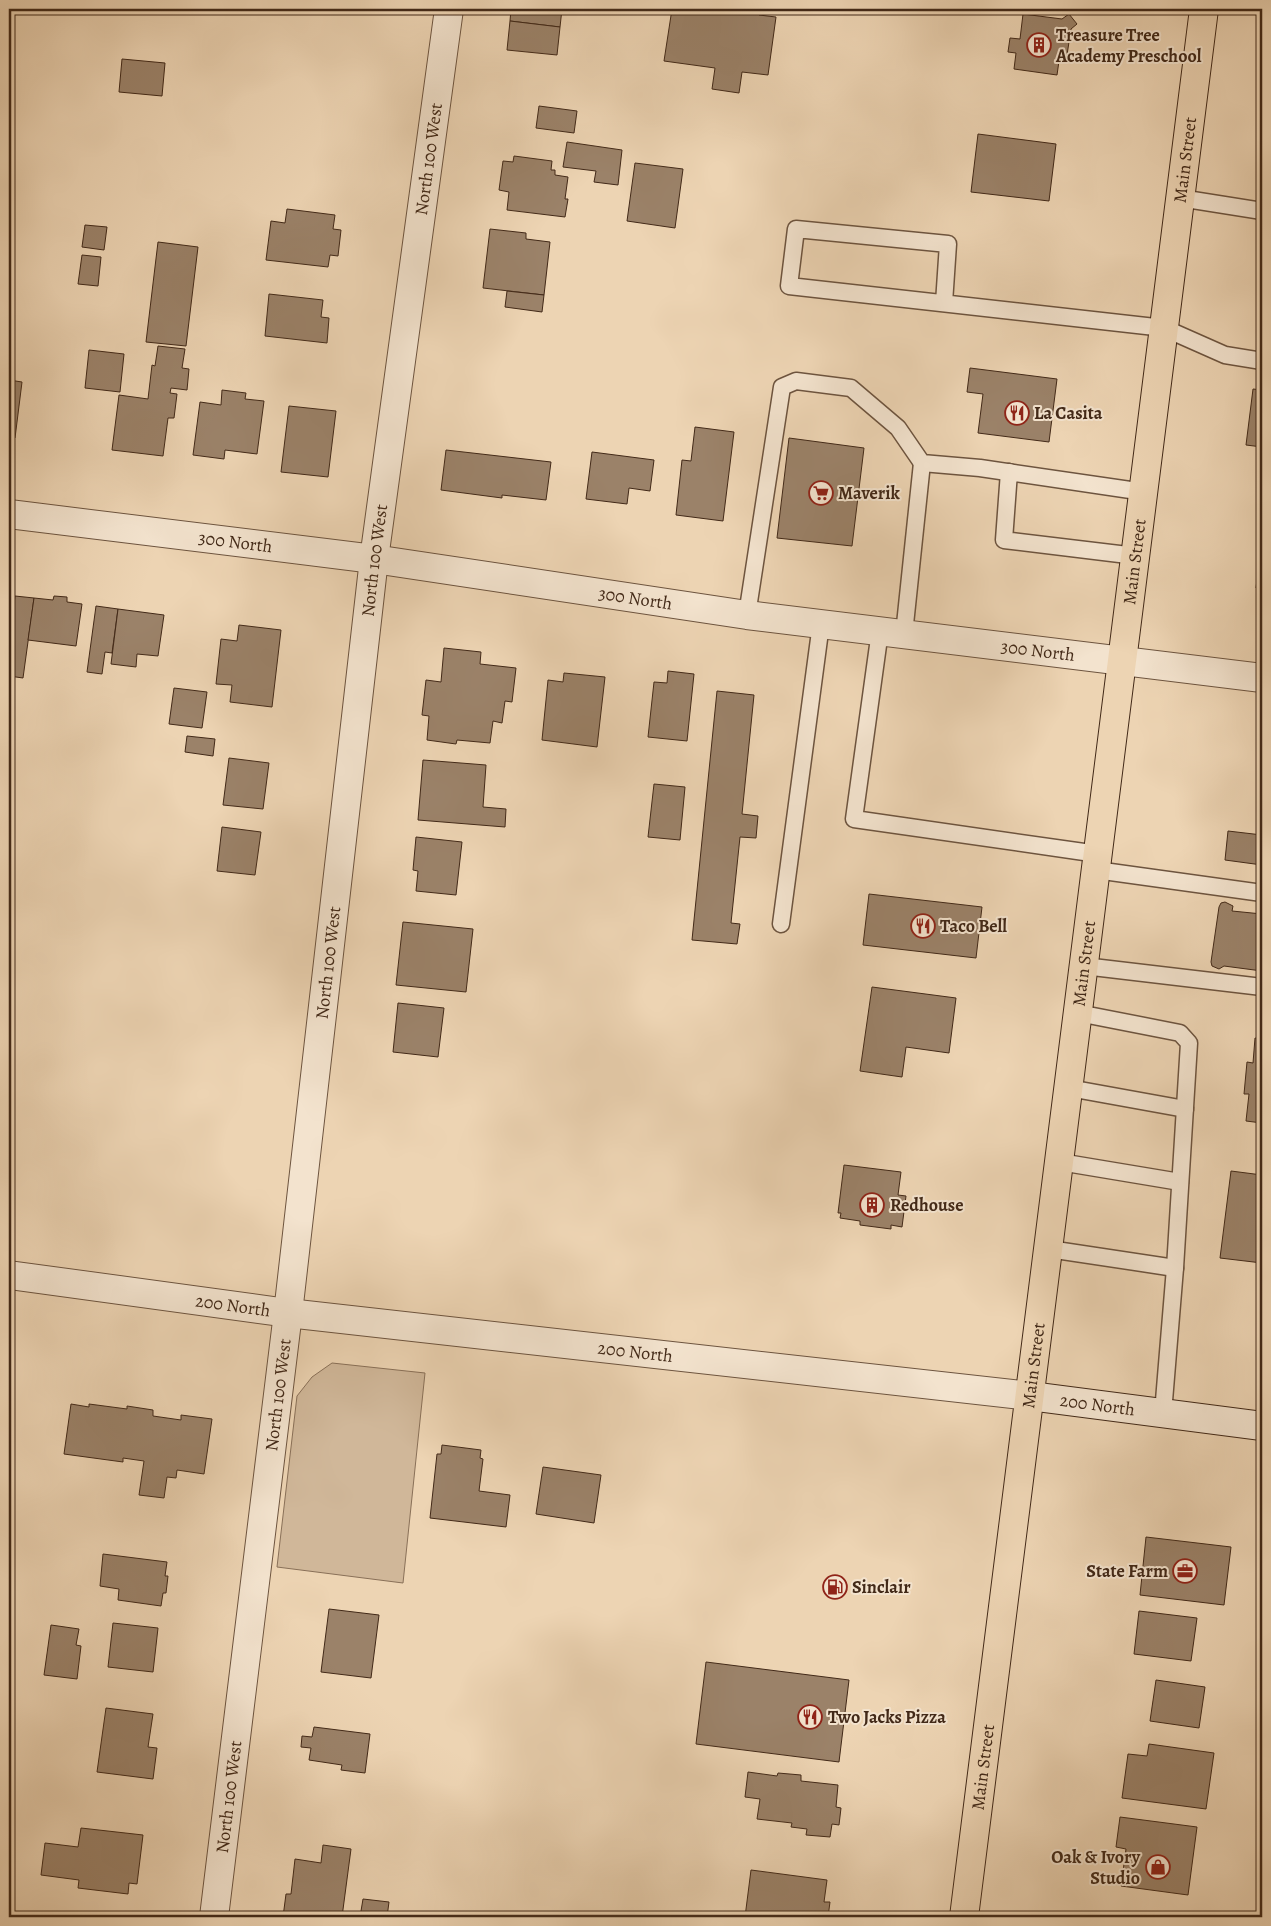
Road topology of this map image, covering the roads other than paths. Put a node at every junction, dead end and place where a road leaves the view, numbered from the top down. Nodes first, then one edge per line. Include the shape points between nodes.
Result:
1 (449, 9) edge
2 (1204, 9) edge
3 (1180, 198) junction
4 (1262, 210) edge
5 (944, 303) junction
6 (1164, 328) junction
7 (1262, 361) edge
8 (922, 463) junction
9 (1009, 472) junction
10 (1144, 492) junction
11 (9, 514) edge
12 (1136, 556) junction
13 (374, 559) junction
14 (747, 614) junction
15 (821, 624) junction
16 (892, 632) junction
17 (1122, 661) junction
18 (1262, 678) edge
19 (1097, 862) junction
20 (1262, 893) edge
21 (781, 924) dead end
22 (1084, 966) junction
23 (1262, 987) edge
24 (1078, 1013) junction
25 (1069, 1088) junction
26 (1185, 1108) junction
27 (1060, 1162) junction
28 (1180, 1182) junction
29 (1048, 1249) junction
30 (1175, 1268) junction
31 (9, 1275) edge
32 (288, 1313) junction
33 (1030, 1396) junction
34 (1163, 1413) junction
35 (1262, 1426) edge
36 (214, 1917) edge
37 (964, 1917) edge

1 - 13 street, North 100 West
2 - 3 main road, Main Street
3 - 4 lane
3 - 6 main road, Main Street
5 - 5 lane via 789,286 796,229 948,244
5 - 6 lane
6 - 7 lane via 1225,355
6 - 10 main road, Main Street
8 - 9 lane
8 - 14 lane via 898,428 851,388 796,381 782,387
8 - 16 lane
9 - 10 lane
9 - 12 lane via 1004,540
10 - 12 main road, Main Street
11 - 13 street, 300 North
12 - 17 main road, Main Street
13 - 14 street, 300 North
13 - 32 street, North 100 West
14 - 15 street, 300 North
15 - 16 street, 300 North
15 - 21 lane
16 - 17 street, 300 North
16 - 19 lane via 854,819
17 - 18 street, 300 North
17 - 19 main road, Main Street
19 - 20 lane
19 - 22 main road, Main Street
22 - 23 lane
22 - 24 main road, Main Street
24 - 25 main road, Main Street
24 - 26 lane via 1180,1033 1188,1043
25 - 26 lane
25 - 27 main road, Main Street
26 - 28 lane
27 - 28 lane
27 - 29 main road, Main Street
28 - 30 lane
29 - 30 lane
29 - 33 main road, Main Street
30 - 34 lane
31 - 32 street, 200 North
32 - 33 street, 200 North
32 - 36 street, North 100 West
33 - 34 street, 200 North
33 - 37 main road, Main Street
34 - 35 street, 200 North

